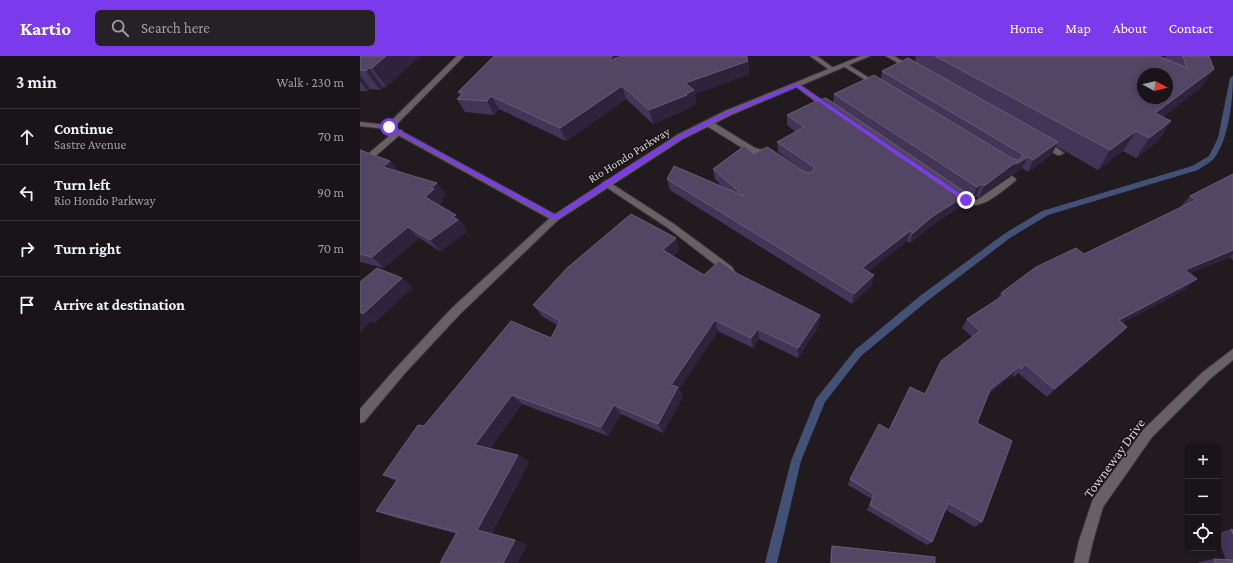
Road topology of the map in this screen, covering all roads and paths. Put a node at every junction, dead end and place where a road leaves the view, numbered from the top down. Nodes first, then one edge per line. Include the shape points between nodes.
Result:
1 (461, 56) edge
2 (813, 56) edge
3 (867, 56) edge
4 (889, 56) edge
5 (844, 65) junction
6 (833, 70) junction
7 (916, 71) edge
8 (797, 85) junction
9 (885, 90) edge
10 (836, 112) edge
11 (708, 123) junction
12 (360, 124) edge
13 (389, 127) junction
14 (399, 132) junction
15 (1040, 141) edge
16 (1060, 152) dead end
17 (779, 159) edge
18 (360, 165) edge
19 (1012, 179) edge
20 (606, 183) junction
21 (946, 187) edge
22 (555, 218) junction
23 (737, 276) edge
24 (1233, 354) edge
25 (360, 418) edge
26 (1081, 563) edge

1 - 13 street
2 - 6 street
3 - 5 street, Rio Hondo Parkway
4 - 7 street
5 - 6 street, Rio Hondo Parkway
5 - 9 street
6 - 8 street, Rio Hondo Parkway
8 - 10 street
8 - 11 street, Rio Hondo Parkway
11 - 17 street via 752,150
11 - 20 street, Rio Hondo Parkway via 680,137
12 - 13 street
13 - 14 street
14 - 18 street
14 - 22 street
15 - 16 street
19 - 21 street via 982,202 973,203
20 - 22 street, Rio Hondo Parkway
20 - 23 street via 671,226
22 - 25 street, Rio Hondo Parkway via 456,311
24 - 26 street, Towneway Drive via 1207,375 1148,433 1098,504

